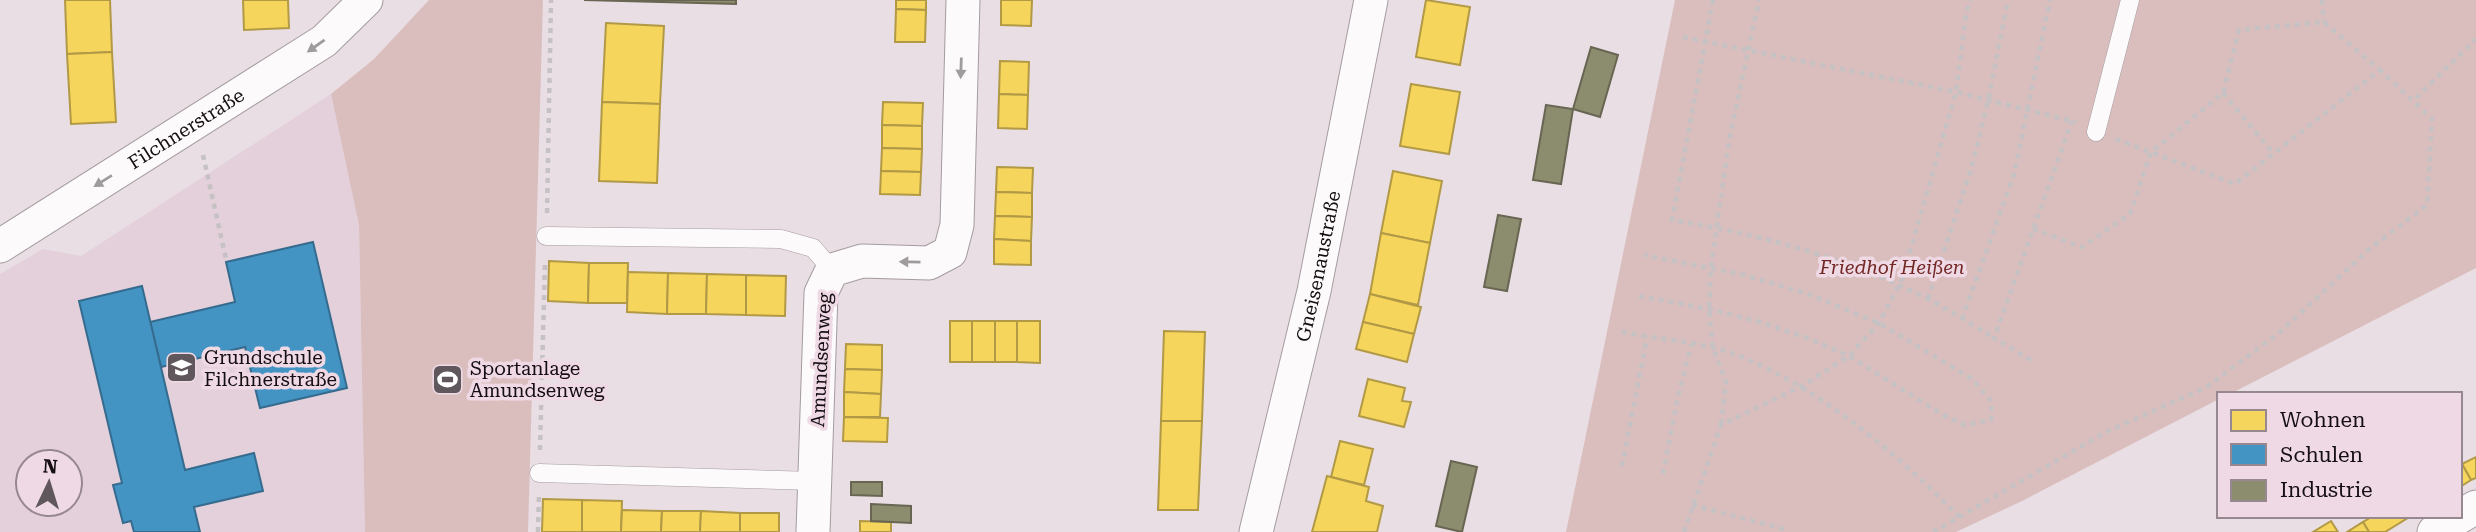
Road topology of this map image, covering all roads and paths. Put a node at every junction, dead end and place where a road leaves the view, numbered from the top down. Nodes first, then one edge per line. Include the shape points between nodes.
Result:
1 (366, 0) edge
2 (551, 0) edge
3 (963, 0) edge
4 (1371, 0) edge
5 (1713, 0) edge
6 (1759, 0) edge
7 (1970, 0) edge
8 (2008, 0) edge
9 (2050, 0) edge
10 (2130, 0) edge
11 (2322, 0) edge
12 (2324, 22) junction
13 (1683, 37) dead end
14 (2476, 39) edge
15 (1704, 41) junction
16 (1748, 50) junction
17 (2380, 70) junction
18 (1956, 92) junction
19 (2223, 93) junction
20 (2416, 98) dead end
21 (1988, 101) junction
22 (2028, 109) junction
23 (2072, 120) junction
24 (196, 123) junction
25 (2096, 132) junction
26 (2151, 152) junction
27 (2273, 153) junction
28 (1717, 228) junction
29 (2033, 229) junction
30 (546, 236) junction
31 (0, 246) edge
32 (1644, 255) dead end
33 (226, 259) dead end
34 (1711, 267) junction
35 (832, 270) junction
36 (1899, 285) junction
37 (1639, 296) dead end
38 (1928, 299) junction
39 (1709, 309) junction
40 (1962, 319) junction
41 (1879, 323) junction
42 (1622, 332) dead end
43 (1647, 337) junction
44 (1994, 338) junction
45 (1691, 345) junction
46 (1713, 348) junction
47 (1849, 356) junction
48 (2031, 360) dead end
49 (1802, 386) junction
50 (1721, 425) junction
51 (1622, 466) dead end
52 (539, 473) junction
53 (1663, 474) dead end
54 (815, 481) junction
55 (1692, 505) junction
56 (1959, 517) junction
57 (2458, 518) edge
58 (1784, 529) dead end
59 (538, 532) edge
60 (813, 532) edge
61 (1256, 532) edge
62 (1684, 532) edge
63 (1933, 532) edge
64 (2434, 532) edge

1 -> 24 street, Filchnerstraße via 324,41
2 - 30 path
3 -> 35 street, Amundsenweg via 957,225 950,252 929,263 862,261
4 - 61 street, Gneisenaustraße via 1314,290
5 - 15 path
6 - 16 path
7 - 18 path
8 - 21 path
9 - 22 path
10 - 25 lane
11 - 12 path
12 - 17 path
12 - 19 path via 2239,30
13 - 15 path
14 - 20 path
15 - 16 path
15 - 28 path via 1672,220
16 - 18 path
16 - 28 path
17 - 27 path
17 - 56 path via 2432,120 2427,205 2368,250 2279,333 2205,387 2106,432
18 - 21 path
18 - 36 path
19 - 26 path
19 - 27 path
21 - 22 path
21 - 38 path via 1972,166
22 - 23 path
22 - 40 path via 2014,174
23 - 25 path
23 - 29 path
24 -> 31 street, Filchnerstraße
24 - 33 path
25 - 26 path
26 - 27 path via 2235,184
26 - 29 path via 2130,214 2082,247
28 - 34 path
28 - 36 path via 1823,255
29 - 44 path
30 - 35 lane via 781,239 813,248
30 - 52 path
32 - 34 path
34 - 39 path
34 - 41 path via 1808,294
35 - 54 street, Amundsenweg via 821,293
36 - 38 path
36 - 41 path
37 - 39 path
38 - 40 path
39 - 46 path
39 - 47 path via 1760,322
40 - 44 path
41 - 47 path
41 - 47 path via 1972,379 1992,402 1991,420 1965,425 1945,416
42 - 43 path
43 - 45 path
43 - 51 path
44 - 48 path
45 - 46 path
45 - 53 path
46 - 49 path via 1746,358
46 - 50 path via 1726,382
47 - 49 path
49 - 50 path
49 - 56 path via 1921,477
50 - 55 path
52 - 54 lane
52 - 59 path
54 - 60 street, Amundsenweg
55 - 58 path
55 - 62 path
56 - 63 path
57 - 64 street

